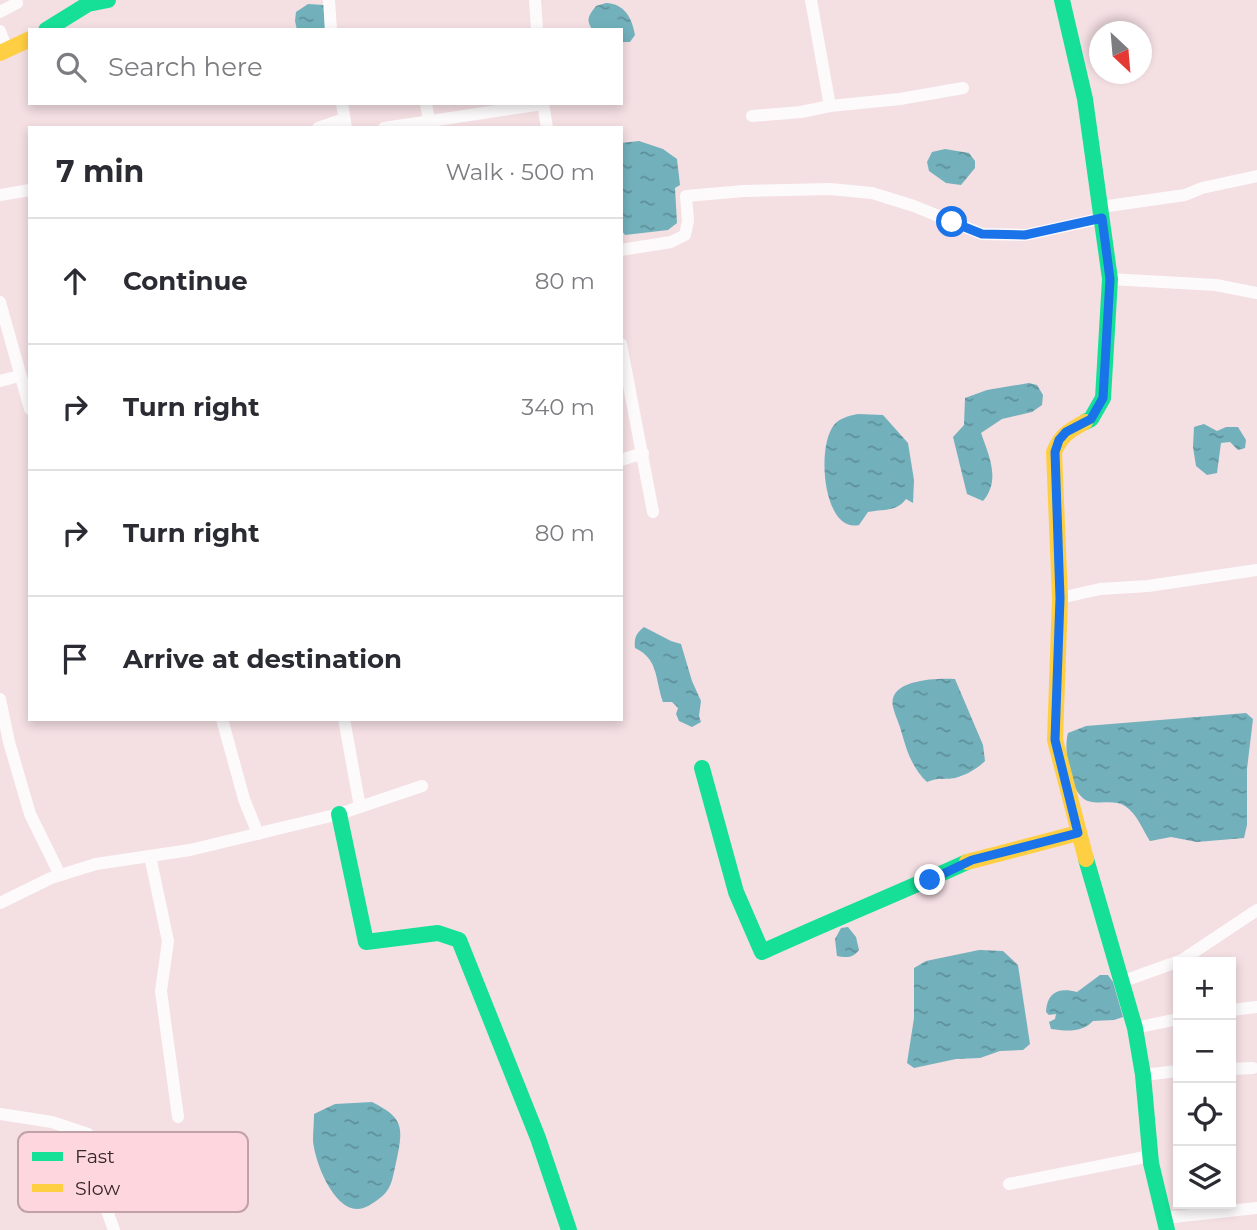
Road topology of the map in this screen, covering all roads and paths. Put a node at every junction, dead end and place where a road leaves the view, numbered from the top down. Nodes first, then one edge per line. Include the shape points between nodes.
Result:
1 (16, 0) edge
2 (108, 0) edge
3 (329, 0) edge
4 (535, 0) edge
5 (811, 0) edge
6 (1062, 0) edge
7 (0, 12) edge
8 (49, 28) edge
9 (331, 28) edge
10 (537, 28) edge
11 (0, 31) edge
12 (28, 40) edge
13 (3, 52) edge
14 (963, 88) dead end
15 (342, 105) edge
16 (426, 105) edge
17 (538, 105) edge
18 (543, 105) edge
19 (830, 106) junction
20 (752, 116) dead end
21 (345, 123) edge
22 (429, 125) edge
23 (547, 126) edge
24 (1257, 177) edge
25 (28, 190) edge
26 (0, 195) edge
27 (1102, 213) junction
28 (623, 250) edge
29 (1110, 279) junction
30 (1257, 293) edge
31 (0, 302) edge
32 (623, 354) edge
33 (19, 376) junction
34 (0, 382) edge
35 (28, 403) edge
36 (643, 453) junction
37 (623, 459) edge
38 (653, 512) dead end
39 (1257, 570) edge
40 (1060, 598) junction
41 (0, 699) edge
42 (223, 721) edge
43 (344, 721) edge
44 (702, 768) dead end
45 (422, 786) dead end
46 (360, 807) junction
47 (339, 814) junction
48 (1078, 833) junction
49 (258, 834) junction
50 (150, 856) junction
51 (60, 875) junction
52 (0, 903) edge
53 (1257, 909) edge
54 (1121, 982) junction
55 (1257, 1007) edge
56 (1236, 1009) edge
57 (1173, 1020) edge
58 (1135, 1028) junction
59 (1253, 1068) dead end
60 (1236, 1069) edge
61 (1173, 1072) edge
62 (1143, 1075) junction
63 (0, 1114) edge
64 (178, 1116) dead end
65 (85, 1132) edge
66 (1150, 1156) junction
67 (1009, 1184) dead end
68 (1257, 1208) edge
69 (107, 1212) edge
70 (1166, 1224) edge
71 (114, 1230) edge
72 (569, 1230) edge

1 - 7 street
2 - 8 street via 88,4
3 - 9 street
4 - 10 street
5 - 19 street
6 - 27 street via 1085,99
11 - 13 street
12 - 13 street
14 - 19 street
15 - 21 street
16 - 22 street
17 - 22 street
18 - 23 street
19 - 20 street
24 - 27 street
25 - 26 street
27 - 28 street via 1025,235 982,234 872,193 744,191 686,196 685,235 671,242
27 - 29 street
29 - 30 street via 1216,285
29 - 40 street via 1103,398 1091,419 1066,432 1055,452
31 - 33 street
32 - 36 street
33 - 34 street
33 - 35 street
36 - 37 street
36 - 38 street
39 - 40 street
40 - 48 street via 1055,740
41 - 51 street via 30,814
42 - 49 street
43 - 46 street
44 - 48 street via 736,892 762,952 972,860
45 - 46 street
46 - 47 street
47 - 49 street
47 - 72 street via 366,942 438,933 459,940 538,1138
48 - 54 street
49 - 50 street
50 - 51 street
50 - 64 street via 168,941 161,991
51 - 52 street
53 - 54 street via 1182,960
54 - 58 street
55 - 56 street
57 - 58 street
58 - 62 street
59 - 60 street
61 - 62 street
62 - 66 street
63 - 65 street
66 - 67 street
66 - 70 street
68 - 70 street
69 - 71 street

